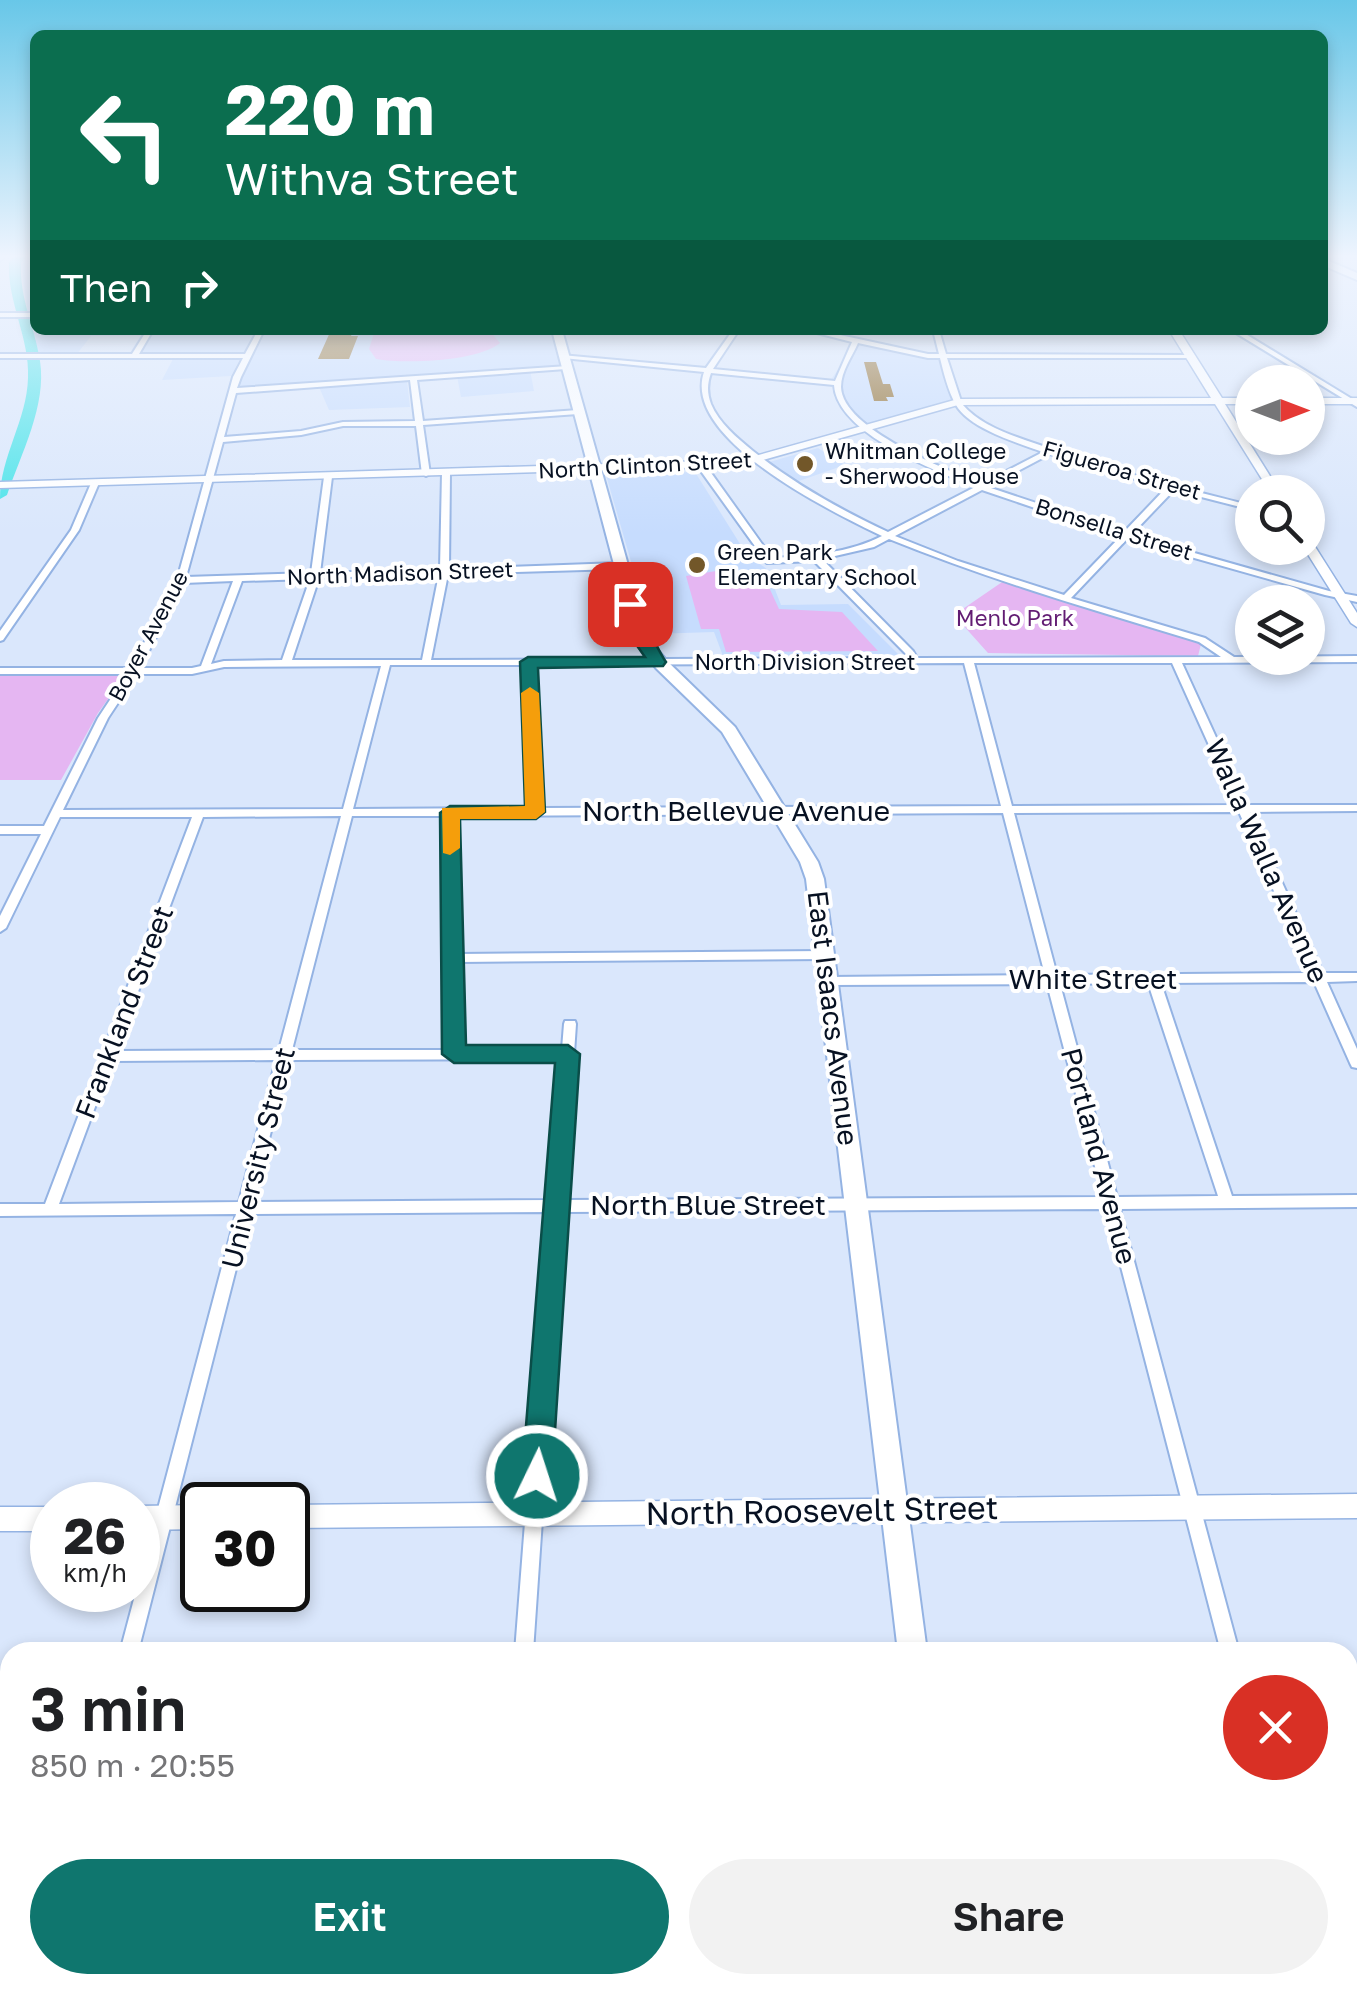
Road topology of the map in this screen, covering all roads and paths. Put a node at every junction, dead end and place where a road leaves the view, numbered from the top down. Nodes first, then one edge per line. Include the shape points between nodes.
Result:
1 (139, 348) edge
2 (252, 348) edge
3 (562, 348) edge
4 (723, 348) edge
5 (852, 348) edge
6 (900, 348) edge
7 (942, 348) edge
8 (1185, 348) edge
9 (1264, 348) edge
10 (134, 356) junction
11 (248, 356) junction
12 (944, 356) junction
13 (1190, 356) junction
14 (1, 357) edge
15 (565, 362) junction
16 (708, 370) junction
17 (413, 378) junction
18 (836, 383) junction
19 (233, 391) junction
20 (1218, 400) junction
21 (1235, 400) edge
22 (1325, 401) edge
23 (958, 402) junction
24 (1355, 402) edge
25 (578, 412) junction
26 (419, 423) junction
27 (866, 430) junction
28 (220, 440) junction
29 (1050, 450) junction
30 (758, 461) junction
31 (701, 465) junction
32 (594, 469) junction
33 (426, 474) junction
34 (446, 474) junction
35 (1264, 475) edge
36 (328, 477) junction
37 (209, 480) junction
38 (95, 483) junction
39 (6, 485) edge
40 (1173, 486) junction
41 (982, 489) junction
42 (1235, 503) edge
43 (1128, 534) junction
44 (892, 536) junction
45 (816, 558) junction
46 (1321, 565) edge
47 (619, 566) junction
48 (444, 572) junction
49 (315, 576) junction
50 (239, 578) junction
51 (180, 580) junction
52 (1340, 596) junction
53 (1067, 598) junction
54 (1357, 599) edge
55 (1357, 623) edge
56 (0, 638) edge
57 (1232, 659) junction
58 (1357, 659) edge
59 (968, 660) junction
60 (1176, 660) junction
61 (913, 661) junction
62 (426, 662) junction
63 (528, 662) junction
64 (657, 662) junction
65 (286, 663) junction
66 (386, 663) junction
67 (205, 668) junction
68 (0, 671) edge
69 (134, 671) junction
70 (1243, 808) junction
71 (1357, 808) edge
72 (1008, 810) junction
73 (778, 811) junction
74 (536, 812) junction
75 (347, 813) junction
76 (450, 813) junction
77 (56, 814) junction
78 (199, 814) junction
79 (0, 830) edge
80 (48, 830) junction
81 (0, 928) edge
82 (825, 955) junction
83 (452, 958) junction
84 (1357, 977) edge
85 (1319, 978) junction
86 (1152, 979) junction
87 (1053, 980) junction
88 (828, 981) junction
89 (570, 1024) dead end
90 (454, 1054) junction
91 (568, 1054) junction
92 (284, 1055) junction
93 (108, 1056) junction
94 (1357, 1063) edge
95 (1357, 1200) edge
96 (1112, 1202) junction
97 (1228, 1202) junction
98 (856, 1204) junction
99 (557, 1207) junction
100 (50, 1209) junction
101 (246, 1209) junction
102 (0, 1210) edge
103 (1357, 1506) edge
104 (1192, 1508) junction
105 (894, 1511) junction
106 (534, 1514) junction
107 (310, 1516) edge
108 (30, 1518) edge
109 (160, 1518) edge
110 (164, 1518) junction
111 (180, 1518) edge
112 (0, 1519) edge
113 (132, 1642) edge
114 (525, 1642) edge
115 (911, 1642) edge
116 (1227, 1642) edge

1 - 10 street
2 - 11 street, Boyer Avenue
3 - 15 main road, East Isaacs Avenue
4 - 16 street
5 - 18 street
6 - 12 street
7 - 12 street
8 - 13 main road
9 - 24 street
10 - 11 street
10 - 14 street
11 - 19 street, Boyer Avenue
12 - 13 street
12 - 23 street
13 - 20 main road
15 - 16 street
15 - 17 street
15 - 25 main road, East Isaacs Avenue
16 - 18 street
16 - 30 street via 709,409
17 - 19 street
17 - 26 street
18 - 27 street, Bonsella Street via 842,404
19 - 28 street, Boyer Avenue
20 - 21 main road, North Clinton Street
20 - 23 main road, North Clinton Street
20 - 35 main road
22 - 24 main road
23 - 27 main road, North Clinton Street
23 - 29 street, Figueroa Street via 986,423
25 - 26 street
25 - 32 main road, East Isaacs Avenue
26 - 28 street via 342,424
26 - 33 street
27 - 30 main road, North Clinton Street
27 - 41 street, Bonsella Street
28 - 37 street, Boyer Avenue
29 - 40 street, Figueroa Street
29 - 41 street
30 - 31 main road, North Clinton Street
30 - 44 street via 821,503
31 - 32 main road, North Clinton Street
31 - 45 street via 770,561
32 - 34 main road, North Clinton Street
32 - 47 main road, East Isaacs Avenue
33 - 34 main road, North Clinton Street
33 - 36 main road, North Clinton Street
34 - 48 street
36 - 37 main road, North Clinton Street
36 - 49 street
37 - 38 main road, North Clinton Street
37 - 51 street, Boyer Avenue
38 - 39 main road, North Clinton Street
38 - 56 street via 76,530
40 - 42 street, Figueroa Street
40 - 43 street
41 - 43 street, Bonsella Street
41 - 44 street
43 - 52 street, Bonsella Street
43 - 53 street
44 - 45 street
44 - 53 street
45 - 61 street
46 - 52 main road
47 - 48 street, North Madison Street
47 - 64 main road, East Isaacs Avenue via 638,630
48 - 49 street, North Madison Street
48 - 62 street
49 - 50 street, North Madison Street
49 - 65 street
50 - 51 street, North Madison Street
50 - 67 street
51 - 69 street, Boyer Avenue
52 - 54 street, Bonsella Street
52 - 55 main road
53 - 57 street via 1202,640
57 - 58 street, North Division Street
57 - 60 street, North Division Street
59 - 60 street, North Division Street
59 - 61 street, North Division Street
59 - 72 street, Portland Avenue
60 - 70 street, Walla Walla Avenue
61 - 64 street, North Division Street
62 - 63 street, North Division Street
62 - 66 street, North Division Street
63 - 64 street, North Division Street
63 - 74 street
64 - 73 main road, East Isaacs Avenue via 722,720
65 - 66 street, North Division Street
65 - 67 street, North Division Street
66 - 75 street, University Street
67 - 69 street, North Division Street
68 - 69 street, North Division Street
69 - 77 street, Boyer Avenue
70 - 71 street, North Bellevue Avenue
70 - 72 street, North Bellevue Avenue
70 - 85 street, Walla Walla Avenue
72 - 73 street, North Bellevue Avenue
72 - 87 street, Portland Avenue
73 - 74 street, North Bellevue Avenue
73 - 82 main road, East Isaacs Avenue via 812,870
74 - 76 street, North Bellevue Avenue
75 - 76 street, North Bellevue Avenue
75 - 78 street, North Bellevue Avenue
75 - 92 street, University Street
76 - 83 street
77 - 78 street, North Bellevue Avenue
77 - 80 street, Boyer Avenue
78 - 93 street, Frankland Street
79 - 80 street
80 - 81 street, Boyer Avenue
82 - 83 street
82 - 88 main road, East Isaacs Avenue
83 - 90 street
84 - 85 street, White Street
85 - 86 street, White Street
85 - 94 street, Walla Walla Avenue
86 - 87 street, White Street
86 - 97 street
87 - 88 street, White Street
87 - 96 street, Portland Avenue
88 - 98 main road, East Isaacs Avenue
89 - 91 street
90 - 91 street
90 - 92 street
91 - 99 street
92 - 93 street
92 - 101 street, University Street
93 - 100 street, Frankland Street
95 - 97 street, North Blue Street
96 - 97 street, North Blue Street
96 - 98 street, North Blue Street
96 - 104 street, Portland Avenue
98 - 99 street, North Blue Street
98 - 105 main road, East Isaacs Avenue
99 - 101 street, North Blue Street
99 - 106 street
100 - 101 street, North Blue Street
100 - 102 street, North Blue Street
101 - 110 street, University Street
103 - 104 main road, North Roosevelt Street
104 - 105 main road, North Roosevelt Street
104 - 116 street, Portland Avenue
105 - 106 main road, North Roosevelt Street
105 - 115 main road, East Isaacs Avenue
106 - 107 main road, North Roosevelt Street
106 - 114 street
108 - 112 main road
109 - 110 main road
110 - 111 main road
110 - 113 street, University Street

